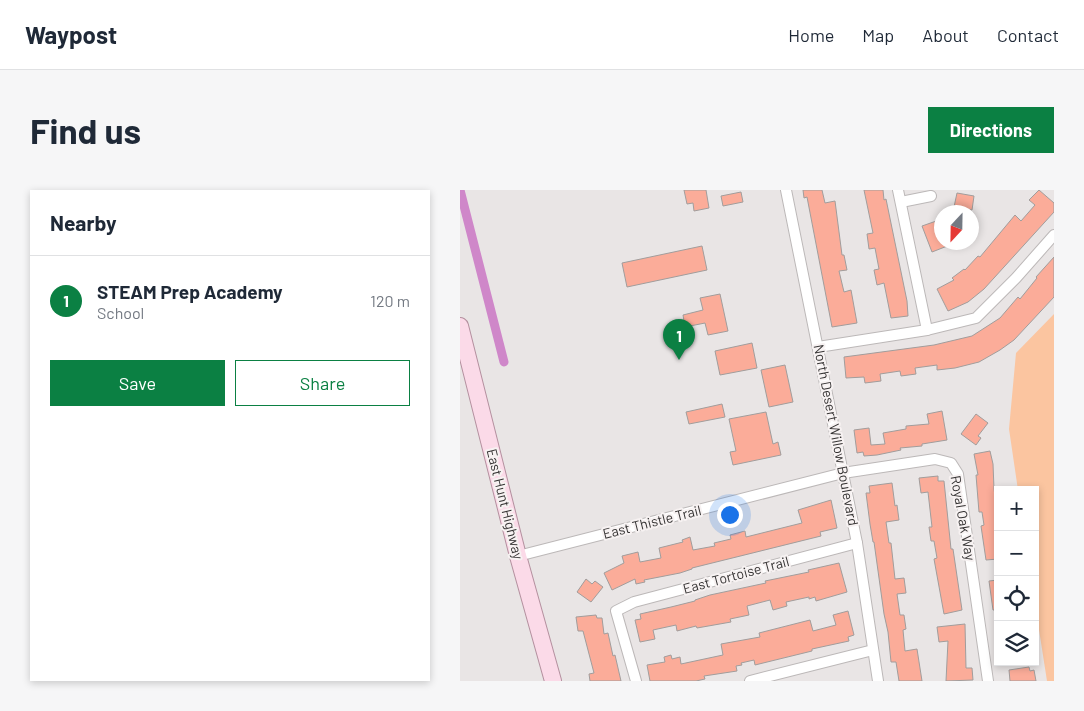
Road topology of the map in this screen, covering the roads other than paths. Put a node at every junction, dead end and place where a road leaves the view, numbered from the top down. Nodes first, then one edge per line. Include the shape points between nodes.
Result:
1 (786, 190) edge
2 (898, 190) edge
3 (931, 196) dead end
4 (901, 202) junction
5 (1054, 235) edge
6 (460, 326) edge
7 (927, 330) junction
8 (818, 346) junction
9 (843, 473) junction
10 (858, 543) junction
11 (518, 556) junction
12 (873, 650) junction
13 (553, 681) edge
14 (636, 681) edge
15 (750, 681) edge
16 (878, 681) edge
17 (988, 681) edge

1 - 8 street, North Desert Willow Boulevard
2 - 4 street
3 - 4 street
4 - 7 street
5 - 7 street via 976,318
6 - 11 main road, East Hunt Highway
7 - 8 street
8 - 9 street, North Desert Willow Boulevard
9 - 10 street, North Desert Willow Boulevard
9 - 11 street, East Thistle Trail
9 - 17 street, Royal Oak Way via 935,459 951,463 958,474
10 - 12 street, North Desert Willow Boulevard
10 - 14 street, East Tortoise Trail via 634,602 616,611
11 - 13 main road, East Hunt Highway
12 - 15 street
12 - 16 street, North Desert Willow Boulevard

